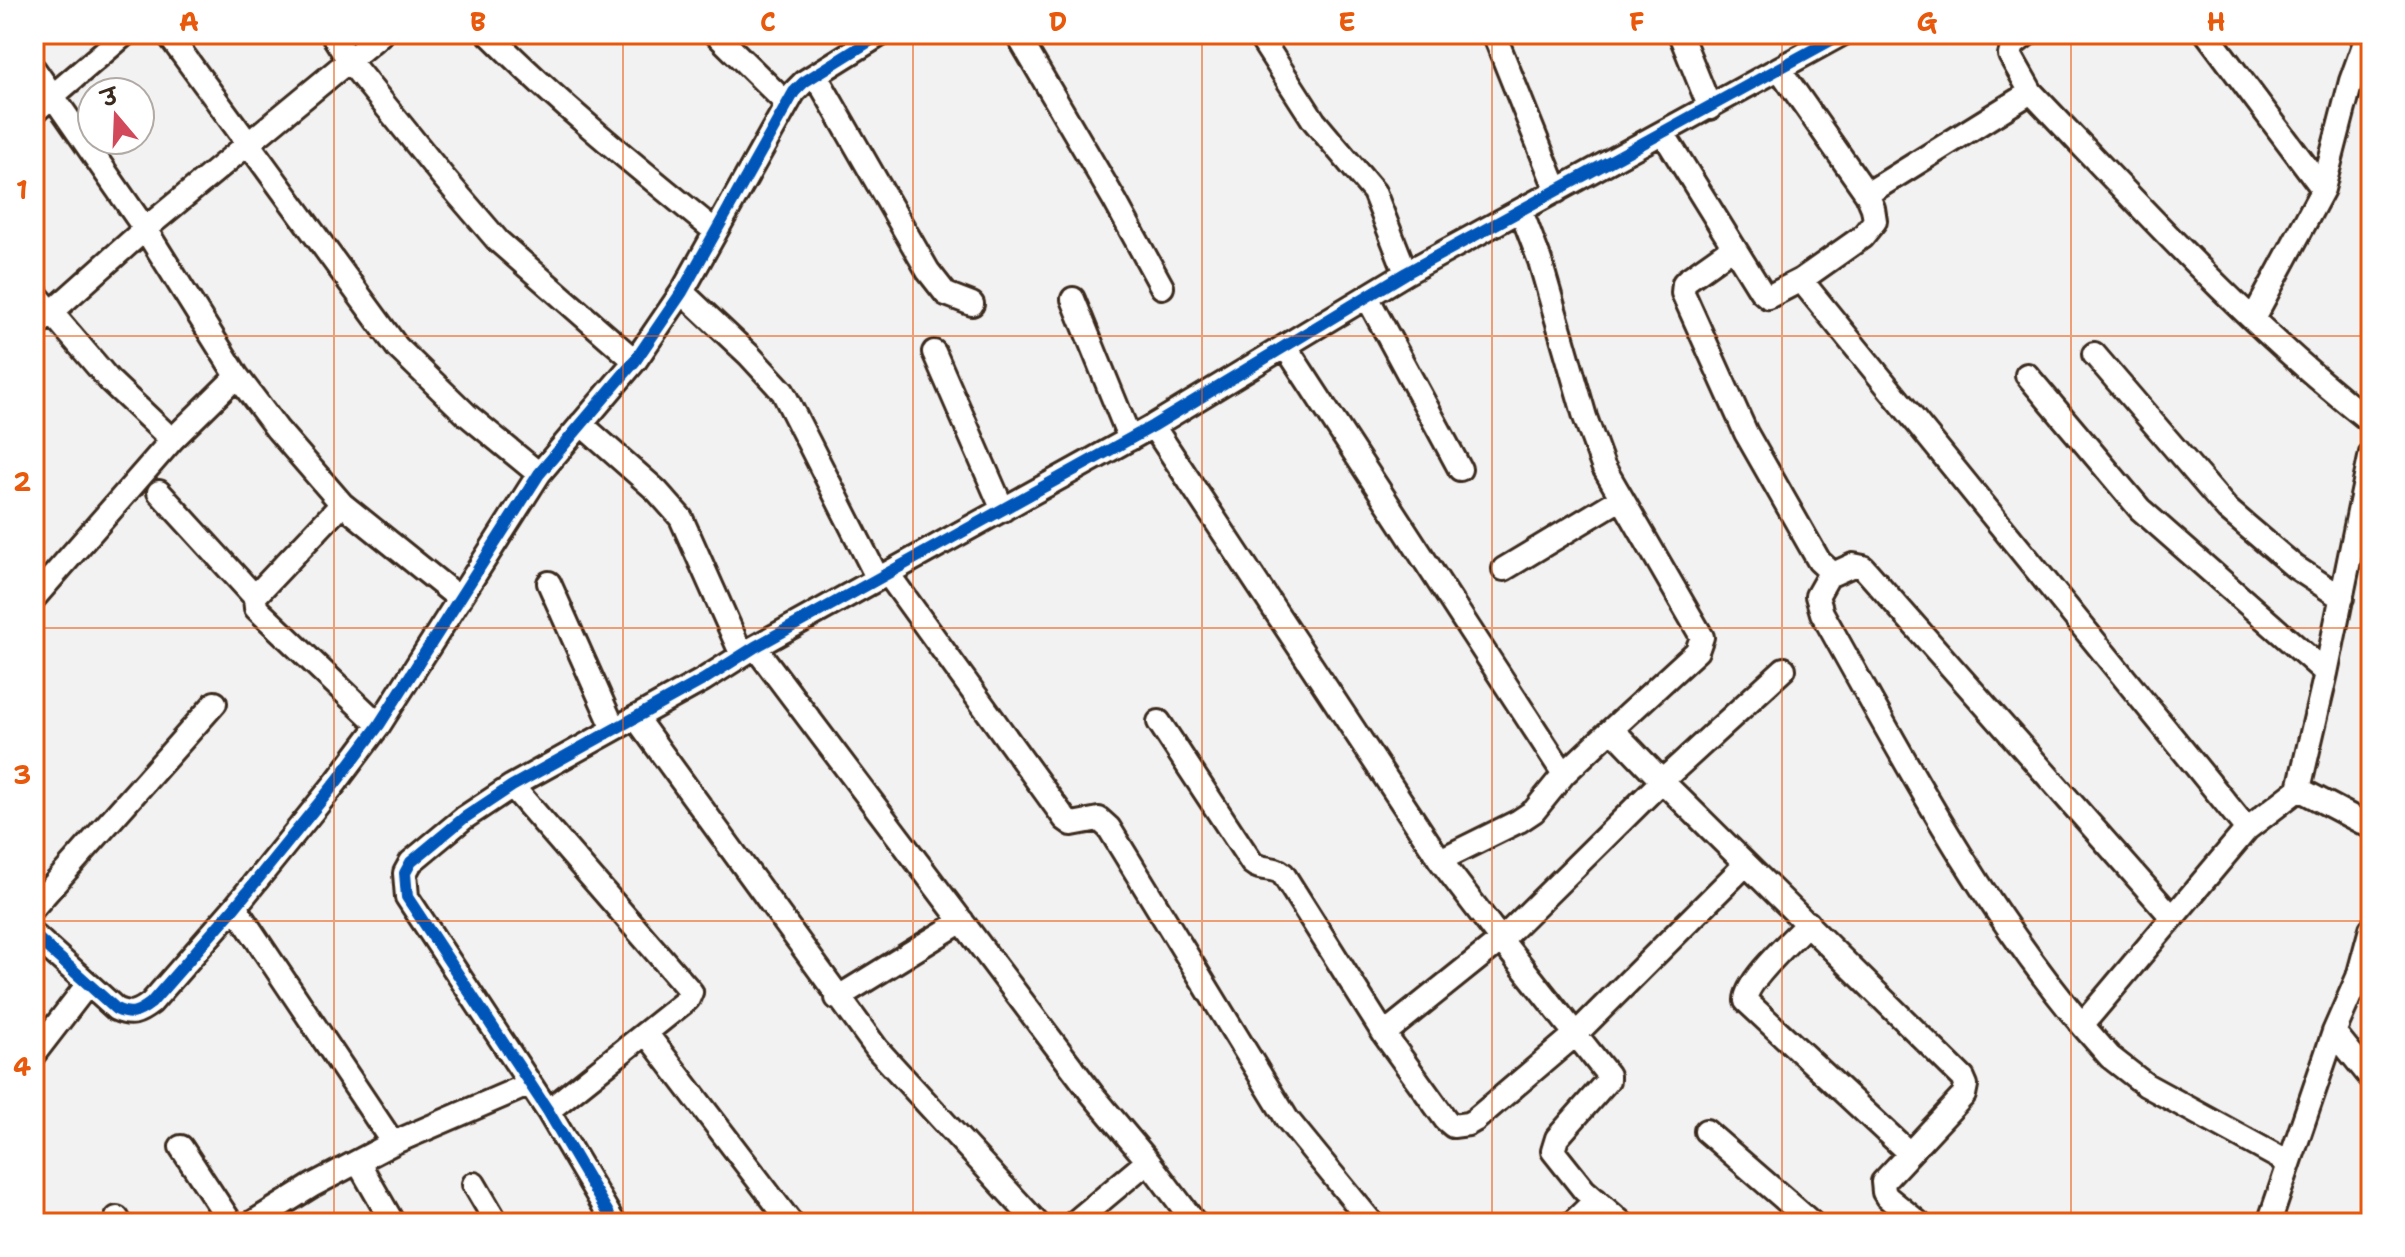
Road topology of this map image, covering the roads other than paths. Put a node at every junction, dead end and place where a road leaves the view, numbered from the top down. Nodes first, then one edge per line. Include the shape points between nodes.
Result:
1 (168, 34) edge
2 (332, 34) edge
3 (381, 34) edge
4 (716, 34) edge
5 (881, 34) edge
6 (1017, 34) edge
7 (1258, 34) edge
8 (1494, 34) edge
9 (1680, 34) edge
10 (1842, 34) edge
11 (2027, 34) edge
12 (2207, 34) edge
13 (2368, 34) edge
14 (491, 35) edge
15 (119, 36) edge
16 (350, 62) junction
17 (34, 69) edge
18 (1780, 70) junction
19 (816, 76) junction
20 (2031, 92) junction
21 (52, 95) junction
22 (786, 103) junction
23 (1710, 108) junction
24 (34, 112) edge
25 (1663, 133) junction
26 (250, 143) junction
27 (2323, 189) junction
28 (1557, 191) junction
29 (1867, 194) junction
30 (1521, 211) junction
31 (145, 229) junction
32 (715, 231) junction
33 (1732, 248) junction
34 (1406, 273) junction
35 (1801, 280) junction
36 (1162, 287) dead end
37 (34, 292) edge
38 (682, 292) junction
39 (1367, 297) junction
40 (1073, 299) dead end
41 (972, 304) dead end
42 (53, 313) junction
43 (2253, 319) junction
44 (34, 328) edge
45 (1285, 346) junction
46 (934, 352) dead end
47 (2094, 354) dead end
48 (635, 361) junction
49 (2027, 375) dead end
50 (237, 376) junction
51 (2371, 422) edge
52 (581, 424) junction
53 (1153, 426) junction
54 (1130, 439) junction
55 (172, 440) junction
56 (2371, 453) edge
57 (1460, 469) dead end
58 (539, 474) junction
59 (159, 492) dead end
60 (1620, 499) junction
61 (342, 504) junction
62 (1003, 510) junction
63 (1504, 569) dead end
64 (1830, 573) junction
65 (883, 576) junction
66 (549, 583) dead end
67 (255, 597) junction
68 (34, 598) edge
69 (2342, 598) junction
70 (460, 599) junction
71 (748, 651) junction
72 (1784, 669) dead end
73 (2326, 673) junction
74 (215, 703) dead end
75 (636, 718) junction
76 (1159, 722) dead end
77 (379, 725) junction
78 (614, 729) junction
79 (1612, 729) junction
80 (1564, 774) junction
81 (1662, 781) junction
82 (512, 786) junction
83 (2299, 789) junction
84 (2371, 827) edge
85 (2247, 829) junction
86 (1440, 860) junction
87 (1746, 864) junction
88 (34, 907) edge
89 (235, 907) junction
90 (2172, 917) junction
91 (962, 921) junction
92 (1808, 923) junction
93 (2371, 929) edge
94 (34, 935) edge
95 (1501, 940) junction
96 (2365, 982) edge
97 (88, 984) junction
98 (837, 998) junction
99 (2082, 1025) junction
100 (2334, 1032) junction
101 (646, 1033) junction
102 (1384, 1034) junction
103 (1576, 1034) junction
104 (34, 1054) edge
105 (2371, 1078) edge
106 (530, 1084) junction
107 (548, 1111) junction
108 (1706, 1131) dead end
109 (393, 1143) junction
110 (181, 1147) dead end
111 (1909, 1153) junction
112 (1148, 1161) junction
113 (358, 1162) junction
114 (2289, 1163) junction
115 (474, 1184) dead end
116 (1596, 1200) junction
117 (1025, 1219) edge
118 (231, 1223) edge
119 (252, 1223) edge
120 (393, 1223) edge
121 (497, 1223) edge
122 (614, 1223) edge
123 (791, 1223) edge
124 (1074, 1223) edge
125 (1195, 1223) edge
126 (1372, 1223) edge
127 (1572, 1223) edge
128 (1622, 1223) edge
129 (1812, 1223) edge
130 (1919, 1223) edge
131 (2269, 1223) edge

1 - 26 street
2 - 16 street
3 - 16 street
4 - 22 street
5 - 19 street
6 - 36 street
7 - 34 street via 1314,121 1374,192
8 - 28 street
9 - 23 street
10 - 18 street
11 - 20 street via 2010,55
12 - 27 street
13 - 27 street
14 - 32 street via 592,129
15 - 21 street
16 - 26 street
16 - 48 street via 498,241
17 - 21 street
18 - 23 street
18 - 29 street
19 - 22 street
19 - 41 street via 928,271 946,294
20 - 29 street
20 - 43 street
21 - 24 street
21 - 31 street
22 - 32 street
23 - 25 street
25 - 28 street
25 - 33 street
26 - 31 street
26 - 58 street via 397,347
27 - 43 street
28 - 30 street
29 - 35 street via 1875,221 1869,230
30 - 34 street
30 - 60 street via 1585,417
31 - 42 street
31 - 50 street
32 - 38 street
33 - 35 street via 1768,297
33 - 64 street via 1687,280 1683,293 1764,468
34 - 39 street
35 - 85 street
37 - 42 street
38 - 48 street
38 - 65 street via 783,392
39 - 45 street
39 - 57 street
40 - 54 street
42 - 44 street
42 - 55 street via 110,381
43 - 51 street
45 - 53 street
45 - 80 street
46 - 62 street
47 - 69 street via 2227,509 2295,567
48 - 52 street
49 - 73 street via 2140,509
50 - 55 street
50 - 61 street
52 - 58 street
52 - 71 street via 681,518
53 - 54 street
53 - 86 street
54 - 62 street
55 - 68 street
56 - 69 street
58 - 70 street
59 - 67 street
60 - 63 street
60 - 79 street via 1702,641
61 - 67 street
61 - 70 street
62 - 65 street
64 - 90 street via 1863,567
64 - 99 street via 1817,596 1822,613 1945,832 2046,982
65 - 71 street
65 - 126 street via 1065,819 1072,824 1099,819 1109,828 1287,1119
66 - 78 street
67 - 77 street via 264,617
69 - 73 street
70 - 77 street
71 - 75 street
71 - 91 street
72 - 81 street
73 - 83 street
74 - 88 street
75 - 78 street
75 - 98 street
76 - 102 street via 1252,863 1283,874
77 - 89 street
78 - 82 street
79 - 80 street
79 - 81 street
80 - 86 street via 1534,811
81 - 87 street
81 - 95 street
82 - 101 street via 690,988 688,999
82 - 106 street via 429,845 411,862 404,883 407,897
83 - 84 street
83 - 85 street
85 - 90 street
86 - 95 street
87 - 92 street
87 - 103 street
89 - 97 street via 140,1012 116,1009
89 - 109 street
90 - 99 street
91 - 98 street
91 - 112 street
92 - 111 street via 1963,1078 1964,1095
92 - 111 street via 1754,982 1746,1001
93 - 96 street
94 - 97 street
95 - 102 street
95 - 103 street
96 - 100 street
97 - 104 street
98 - 117 street
99 - 114 street via 2138,1080
100 - 105 street
100 - 114 street
101 - 107 street
101 - 123 street
102 - 103 street via 1446,1120 1460,1126 1475,1120
103 - 116 street via 1606,1070 1608,1080 1557,1138 1553,1151
106 - 107 street
106 - 109 street
107 - 122 street
108 - 129 street
109 - 113 street
110 - 118 street
111 - 130 street via 1882,1187
112 - 124 street
112 - 125 street
113 - 119 street
113 - 120 street
114 - 131 street
115 - 121 street
116 - 127 street
116 - 128 street

